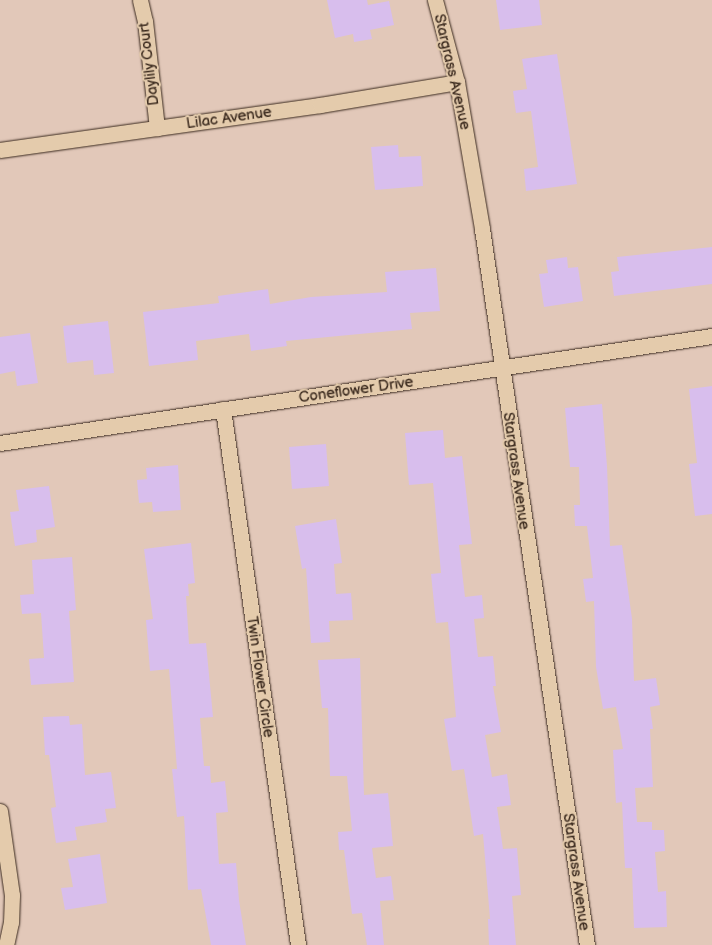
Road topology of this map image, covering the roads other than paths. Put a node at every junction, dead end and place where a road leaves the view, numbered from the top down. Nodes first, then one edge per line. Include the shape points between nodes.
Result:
1 (140, 0) edge
2 (435, 0) edge
3 (457, 82) junction
4 (157, 128) junction
5 (0, 150) edge
6 (712, 336) edge
7 (501, 369) junction
8 (223, 409) junction
9 (0, 443) edge
10 (0, 811) edge
11 (6, 945) edge
12 (298, 945) edge
13 (586, 945) edge

1 - 4 street, Daylily Court
2 - 3 street, Stargrass Avenue
3 - 4 street, Lilac Avenue
3 - 7 street, Stargrass Avenue
4 - 5 street, Lilac Avenue
6 - 7 street, Coneflower Drive
7 - 8 street, Coneflower Drive
7 - 13 street, Stargrass Avenue
8 - 9 street, Coneflower Drive
8 - 12 street, Twin Flower Circle
10 - 11 street via 12,895

